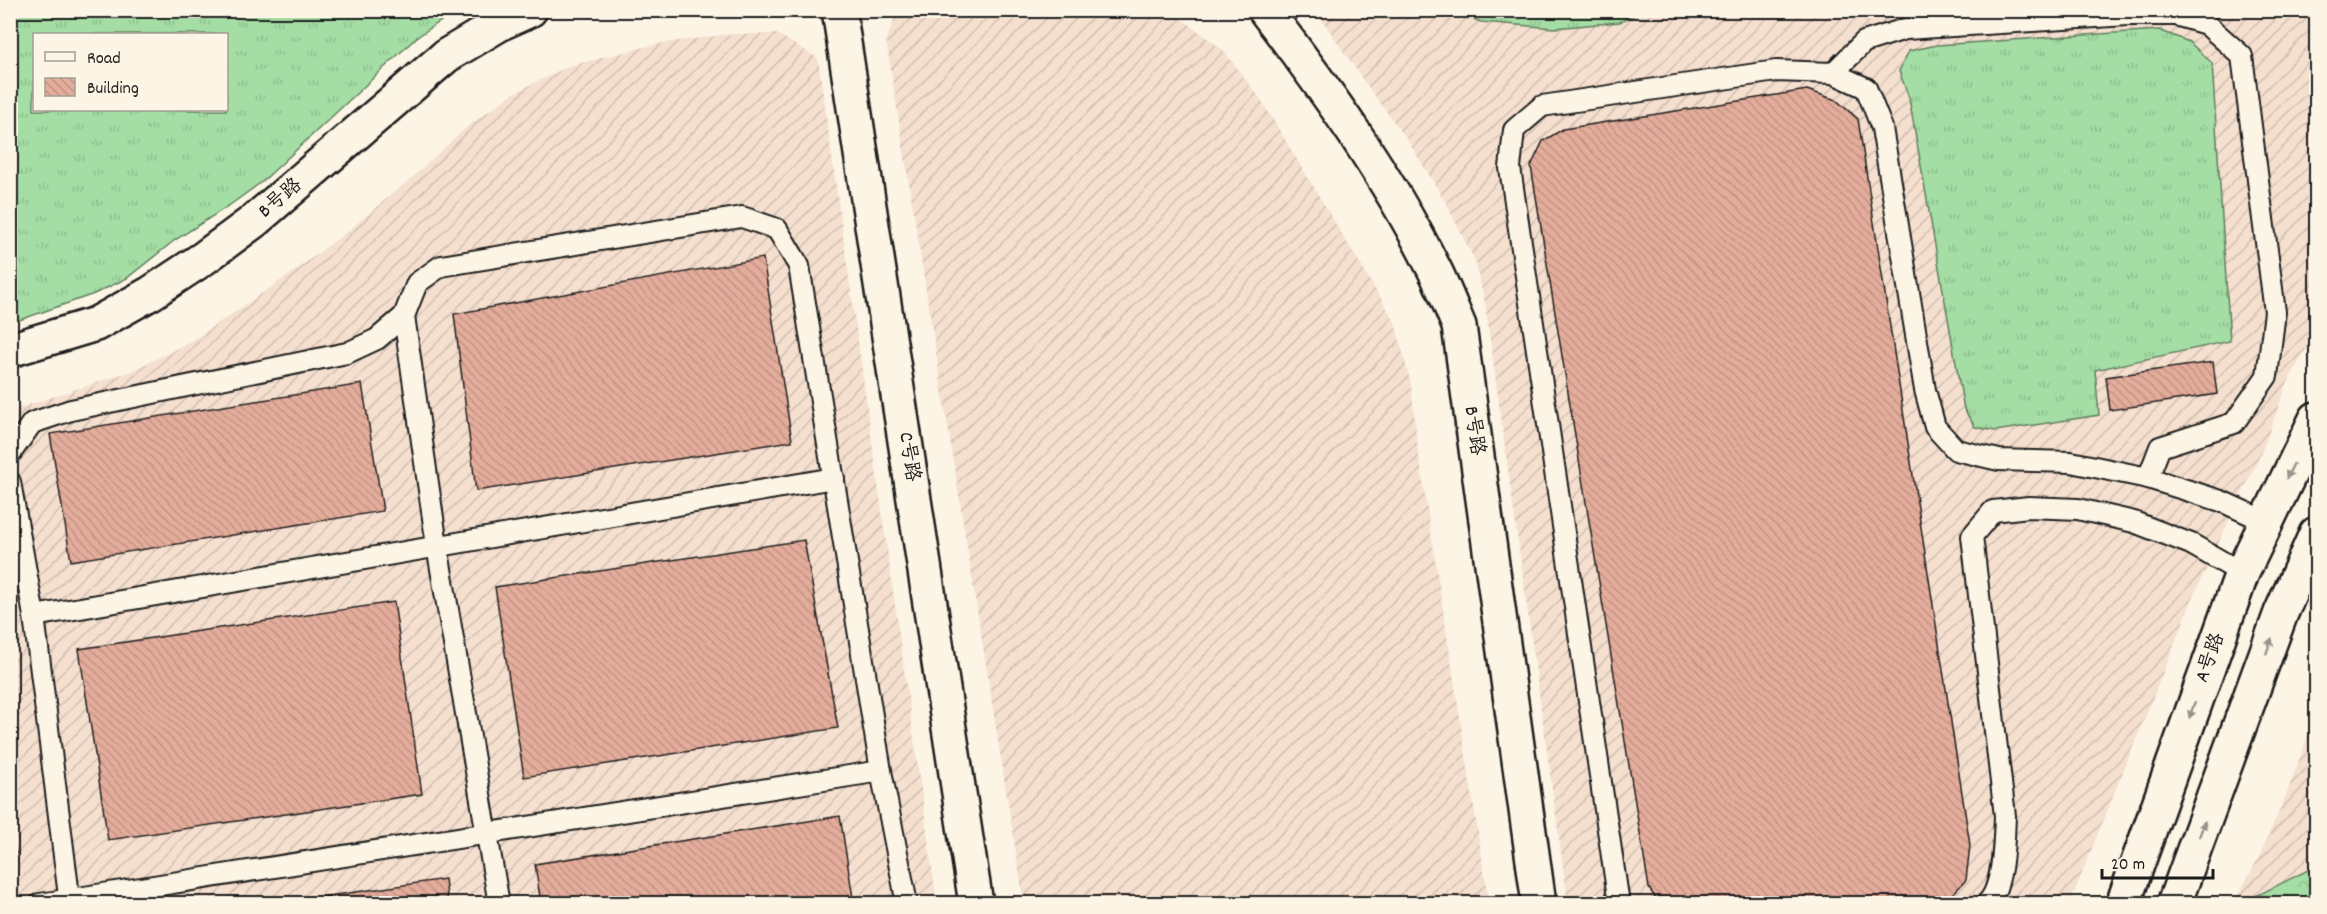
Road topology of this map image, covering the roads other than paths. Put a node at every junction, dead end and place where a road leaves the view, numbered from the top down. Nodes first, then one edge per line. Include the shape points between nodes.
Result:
1 (530, 10) edge
2 (840, 10) edge
3 (1265, 10) edge
4 (1833, 73) junction
5 (404, 316) junction
6 (10, 350) edge
7 (2316, 419) edge
8 (10, 454) edge
9 (834, 478) junction
10 (2148, 478) junction
11 (10, 482) edge
12 (2267, 522) junction
13 (2316, 534) edge
14 (437, 546) junction
15 (2242, 573) junction
16 (34, 616) junction
17 (881, 771) junction
18 (486, 834) junction
19 (69, 901) edge
20 (40, 903) edge
21 (499, 903) edge
22 (907, 903) edge
23 (976, 903) edge
24 (1539, 903) edge
25 (1619, 903) edge
26 (1986, 903) edge
27 (2123, 903) edge
28 (2174, 903) edge

1 - 6 street, B号路 via 501,22 446,56 254,221 151,293 96,324
2 - 23 street, C号路
3 - 24 street, B号路 via 1327,94 1396,200 1432,264 1459,326
4 - 10 lane via 1866,88 1882,128 1924,390 1935,427 1956,450 1999,460 2071,462
4 - 10 lane via 1864,42 1905,29 2128,15 2175,15 2206,24 2242,56 2275,312 2267,376 2234,423 2160,447
4 - 25 lane via 1776,71 1542,106 1514,130 1510,168
5 - 8 lane via 376,339 347,353 61,413 32,423
5 - 9 lane via 417,284 441,266 742,217 777,229 799,266
5 - 14 lane
7 -> 12 street, A号路
9 - 14 lane
9 - 17 lane
10 - 12 lane via 2220,501
11 - 16 lane
12 - 15 street, A号路
28 -> 13 street via 2281,613
14 - 16 lane
14 - 18 lane
15 - 26 lane via 2191,544 2134,522 2078,509 2029,507 1994,511 1972,536 2005,816 2003,862 1991,899
15 -> 27 street, A号路
16 - 19 lane
17 - 18 lane
17 - 22 lane
18 - 19 lane
18 - 21 lane
19 - 20 lane

